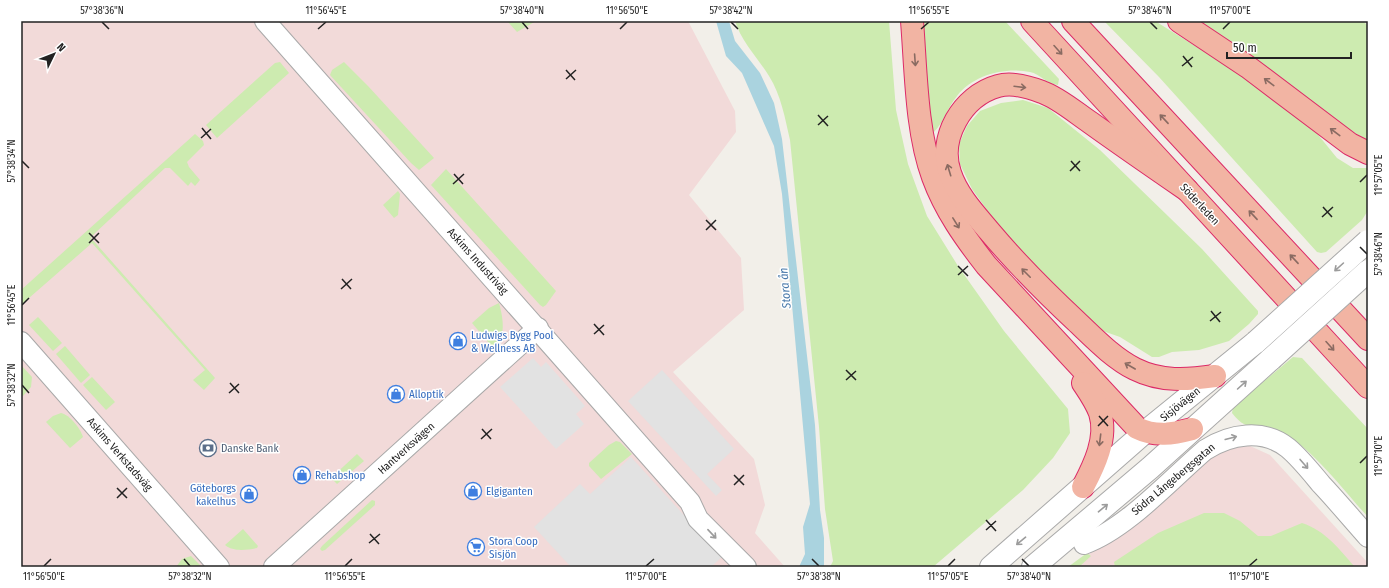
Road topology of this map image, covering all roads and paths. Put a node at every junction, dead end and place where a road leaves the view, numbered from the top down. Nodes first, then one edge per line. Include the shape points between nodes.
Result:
1 (265, 21) edge
2 (912, 21) edge
3 (1032, 21) edge
4 (1073, 21) edge
5 (1179, 21) edge
6 (1368, 153) edge
7 (1187, 190) junction
8 (1368, 241) edge
9 (1368, 271) edge
10 (538, 328) junction
11 (1368, 339) edge
12 (21, 342) edge
13 (1058, 343) junction
14 (1215, 376) junction
15 (1368, 387) edge
16 (1192, 430) junction
17 (1145, 432) junction
18 (1083, 488) junction
19 (690, 502) junction
20 (1368, 537) edge
21 (1084, 544) joint
22 (1038, 563) edge
23 (219, 567) edge
24 (274, 567) edge
25 (746, 567) edge
26 (760, 567) edge
27 (991, 567) edge

1 - 10 street, Askims Industriväg
2 -> 13 highway via 921,123 932,176 943,200 970,244
3 -> 7 highway, Söderleden
11 -> 4 highway
6 -> 5 highway via 1350,144 1248,66
14 -> 7 highway via 1186,380 1157,377 1122,361 1092,336 1021,268 977,217 950,174 947,162 948,137 961,113 978,96 998,86 1022,86 1044,92 1068,107
7 -> 15 highway, Söderleden
8 -> 14 street, Sisjövägen, bridge
16 -> 9 street, bridge
10 - 19 street, Askims Industriväg
10 - 24 street, Hantverksvägen
12 - 23 street, Askims Verkstadsväg
13 - 17 highway via 1129,420
13 -> 18 highway via 1092,396 1100,414 1099,449
14 - 17 street, Sisjövägen
16 - 17 highway via 1168,434
22 -> 16 street
17 - 18 street, Sisjövägen
18 -> 27 street, Sisjövägen
19 -> 25 street, Askims Industriväg via 698,519
19 - 26 street, Askims Industriväg via 714,517
21 -> 20 street, Södra Långebergsgatan via 1096,540 1119,525 1216,443 1251,435 1261,436 1287,447
21 - 22 street, Södra Långebergsgatan

